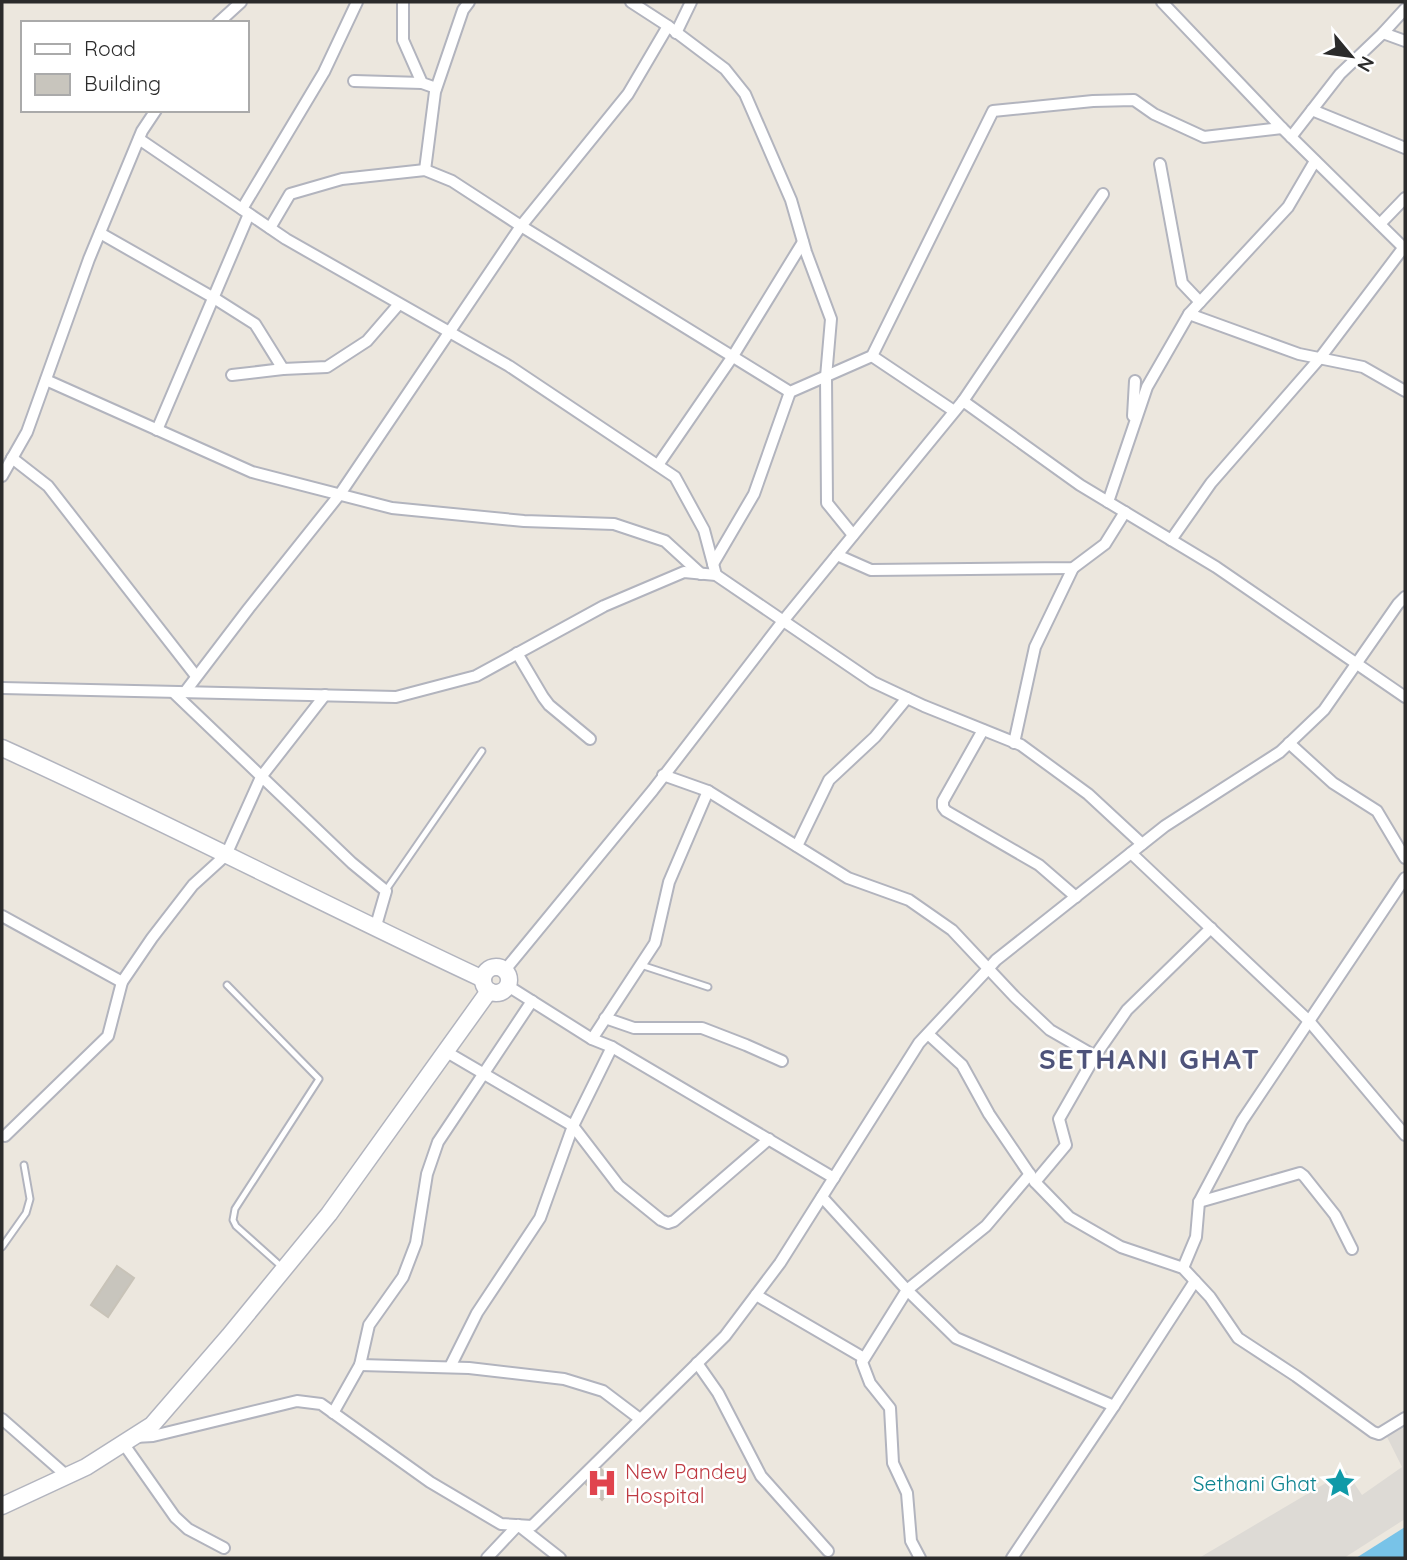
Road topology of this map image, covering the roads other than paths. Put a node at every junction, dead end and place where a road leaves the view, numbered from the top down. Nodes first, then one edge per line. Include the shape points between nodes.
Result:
1 (241, 2) edge
2 (357, 2) edge
3 (402, 2) edge
4 (468, 2) edge
5 (631, 2) edge
6 (691, 2) edge
7 (1162, 2) edge
8 (1405, 9) edge
9 (220, 21) edge
10 (673, 29) junction
11 (1383, 33) junction
12 (1405, 41) edge
13 (354, 81) dead end
14 (422, 83) junction
15 (436, 88) junction
16 (1312, 110) junction
17 (155, 112) edge
18 (1282, 128) junction
19 (1291, 137) junction
20 (139, 139) junction
21 (1405, 148) edge
22 (1315, 161) junction
23 (1160, 164) dead end
24 (425, 170) junction
25 (1103, 194) dead end
26 (1405, 198) edge
27 (246, 212) junction
28 (1380, 223) junction
29 (522, 226) junction
30 (270, 228) junction
31 (100, 233) junction
32 (803, 242) junction
33 (1404, 248) edge
34 (214, 298) junction
35 (1200, 302) junction
36 (399, 304) junction
37 (1189, 314) junction
38 (449, 332) junction
39 (872, 355) junction
40 (733, 356) junction
41 (1320, 358) junction
42 (283, 369) junction
43 (232, 375) dead end
44 (826, 377) junction
45 (46, 380) junction
46 (1135, 380) dead end
47 (1405, 391) edge
48 (790, 392) junction
49 (963, 401) junction
50 (954, 411) junction
51 (157, 430) junction
52 (1133, 430) junction
53 (12, 458) junction
54 (658, 466) junction
55 (2, 476) edge
56 (340, 495) junction
57 (1108, 502) junction
58 (1125, 512) junction
59 (853, 535) junction
60 (1171, 540) junction
61 (837, 555) junction
62 (1073, 568) junction
63 (714, 569) junction
64 (701, 574) junction
65 (1405, 597) edge
66 (783, 621) junction
67 (517, 653) junction
68 (1357, 663) junction
69 (197, 677) junction
70 (2, 688) edge
71 (179, 692) junction
72 (325, 695) junction
73 (1405, 697) edge
74 (907, 698) junction
75 (983, 730) junction
76 (590, 739) dead end
77 (1014, 743) junction
78 (1289, 744) junction
79 (2, 748) edge
80 (482, 751) dead end
81 (663, 775) junction
82 (261, 777) junction
83 (708, 791) junction
84 (1142, 844) junction
85 (797, 846) junction
86 (1131, 853) junction
87 (226, 855) junction
88 (1405, 858) edge
89 (1405, 878) edge
90 (386, 891) junction
91 (1076, 897) junction
92 (2, 916) edge
93 (1211, 928) junction
94 (375, 929) junction
95 (640, 965) junction
96 (988, 969) junction
97 (507, 978) junction
98 (122, 982) junction
99 (227, 985) dead end
100 (486, 985) junction
101 (708, 987) dead end
102 (532, 1001) junction
103 (605, 1018) junction
104 (1309, 1021) junction
105 (928, 1034) junction
106 (592, 1039) junction
107 (612, 1047) junction
108 (445, 1051) junction
109 (1095, 1056) junction
110 (782, 1061) dead end
111 (483, 1074) junction
112 (573, 1126) junction
113 (1405, 1135) edge
114 (5, 1136) dead end
115 (769, 1139) junction
116 (24, 1165) dead end
117 (834, 1178) junction
118 (1032, 1178) junction
119 (822, 1197) junction
120 (1199, 1202) junction
121 (2, 1247) edge
122 (1352, 1249) dead end
123 (284, 1268) junction
124 (1183, 1268) junction
125 (1195, 1281) junction
126 (907, 1290) junction
127 (756, 1295) junction
128 (864, 1358) junction
129 (697, 1363) junction
130 (360, 1365) junction
131 (450, 1367) junction
132 (1114, 1406) junction
133 (333, 1413) junction
134 (1405, 1418) edge
135 (2, 1419) edge
136 (640, 1419) junction
137 (127, 1440) junction
138 (66, 1476) junction
139 (2, 1506) edge
140 (518, 1525) junction
141 (223, 1548) dead end
142 (828, 1551) dead end
143 (487, 1558) edge
144 (560, 1558) edge
145 (920, 1558) edge
146 (1012, 1558) edge

1 - 9 street
2 - 27 street via 324,72
3 - 14 street via 403,40
4 - 15 street
5 - 10 street
6 - 10 street
7 - 18 street
8 - 11 street
10 - 29 street via 628,94
10 - 32 street via 725,69 745,94 791,200
11 - 12 street
11 - 16 street via 1340,74
13 - 14 street
14 - 15 street
15 - 24 street
16 - 19 street
16 - 21 street
17 - 20 street
18 - 19 street
18 - 39 street via 1204,137 1134,100 993,111
19 - 22 street
20 - 27 street
20 - 31 street
22 - 28 street
22 - 35 street via 1288,207
23 - 35 street via 1182,283
24 - 29 street via 452,181
24 - 30 street via 342,179 290,194
25 - 49 street
26 - 28 street
27 - 30 street
27 - 34 street
28 - 33 street
29 - 38 street
29 - 40 street
30 - 36 street
31 - 34 street
31 - 45 street
32 - 40 street
32 - 44 street via 831,319
33 - 41 street
34 - 42 street via 255,324
34 - 51 street
35 - 37 street
36 - 38 street
36 - 42 street via 367,341 327,367
37 - 41 street
37 - 52 street via 1147,387
38 - 54 street via 509,366
38 - 56 street
39 - 44 street
39 - 50 street
40 - 48 street
40 - 54 street
41 - 47 street via 1363,366
41 - 60 street via 1211,483
42 - 43 street
44 - 48 street
44 - 59 street via 827,503
45 - 51 street
45 - 53 street
46 - 52 street
48 - 63 street via 754,494
49 - 50 street
49 - 57 street
50 - 59 street
51 - 56 street via 252,472
52 - 57 street
53 - 55 street
53 - 69 street via 47,486
54 - 63 street via 675,477 704,530
56 - 64 street via 392,508 614,524 665,541
56 - 69 street
57 - 58 street
58 - 60 street
58 - 62 street via 1105,544
59 - 61 street
60 - 68 street
61 - 62 street via 871,570
61 - 66 street
62 - 77 street via 1035,647
63 - 64 street
63 - 66 street
64 - 67 street via 684,572 604,606
65 - 68 street
66 - 74 street via 873,682
66 - 81 street
67 - 72 street via 476,676 396,697
67 - 76 street via 549,705
68 - 73 street
68 - 78 street via 1324,710
69 - 71 street
70 - 71 street
71 - 72 street
71 - 82 street
72 - 82 street
74 - 75 street
74 - 85 street via 876,737 829,780
75 - 77 street
75 - 91 street via 943,807 1039,864
77 - 84 street via 1088,794
78 - 84 street
78 - 88 street via 1333,783 1377,811
79 - 87 street
80 - 90 lane
81 - 83 street
81 - 97 street
82 - 87 street
82 - 90 street
83 - 85 street
83 - 95 street via 669,882 655,943
84 - 86 street
85 - 96 street via 848,877 909,900 952,930
86 - 91 street
86 - 93 street
87 - 94 street
87 - 98 street via 192,885
89 - 104 street
90 - 94 street
91 - 96 street
92 - 98 street
93 - 104 street
93 - 109 street via 1127,1010
94 - 100 street
95 - 101 lane
95 - 103 street
96 - 105 street
96 - 109 street via 1051,1030
97 - 100 street via 501,992
97 - 100 street via 498,967 489,968
97 - 102 street
98 - 114 street via 108,1037
99 - 123 lane via 319,1079 235,1209 236,1226
100 - 108 street
102 - 106 street
102 - 111 street
103 - 106 street
103 - 110 street via 635,1028 702,1028
104 - 113 street
104 - 120 street via 1242,1121
105 - 117 street
105 - 118 street via 962,1065
106 - 107 street
107 - 112 street
107 - 115 street
108 - 111 street
108 - 123 street via 329,1214
109 - 118 street via 1059,1119 1066,1145
111 - 112 street
111 - 130 street via 438,1142 427,1174 416,1243 403,1278 369,1325
112 - 115 street via 619,1186 668,1223
112 - 131 street via 540,1218 477,1313
115 - 117 street
116 - 121 lane via 30,1199 26,1213
117 - 119 street
118 - 124 street via 1069,1217 1121,1247
118 - 126 street via 986,1226
119 - 126 street
119 - 127 street
120 - 122 street via 1300,1173 1335,1215
120 - 124 street via 1196,1237
123 - 137 street via 152,1425
124 - 125 street
125 - 132 street
125 - 134 street via 1238,1338 1373,1432 1379,1434
126 - 128 street
126 - 132 street via 956,1338
127 - 128 street
127 - 129 street
128 - 145 street via 870,1383 890,1408 892,1463 907,1493 911,1541
129 - 136 street
129 - 142 street via 761,1476
130 - 131 street
130 - 133 street
131 - 136 street via 564,1379 603,1391
132 - 146 street
133 - 137 street via 321,1404 297,1401
133 - 140 street via 430,1482 501,1524
135 - 138 street
136 - 140 street via 532,1526
137 - 138 street
137 - 141 street via 175,1517
138 - 139 street
140 - 143 street
140 - 144 street

